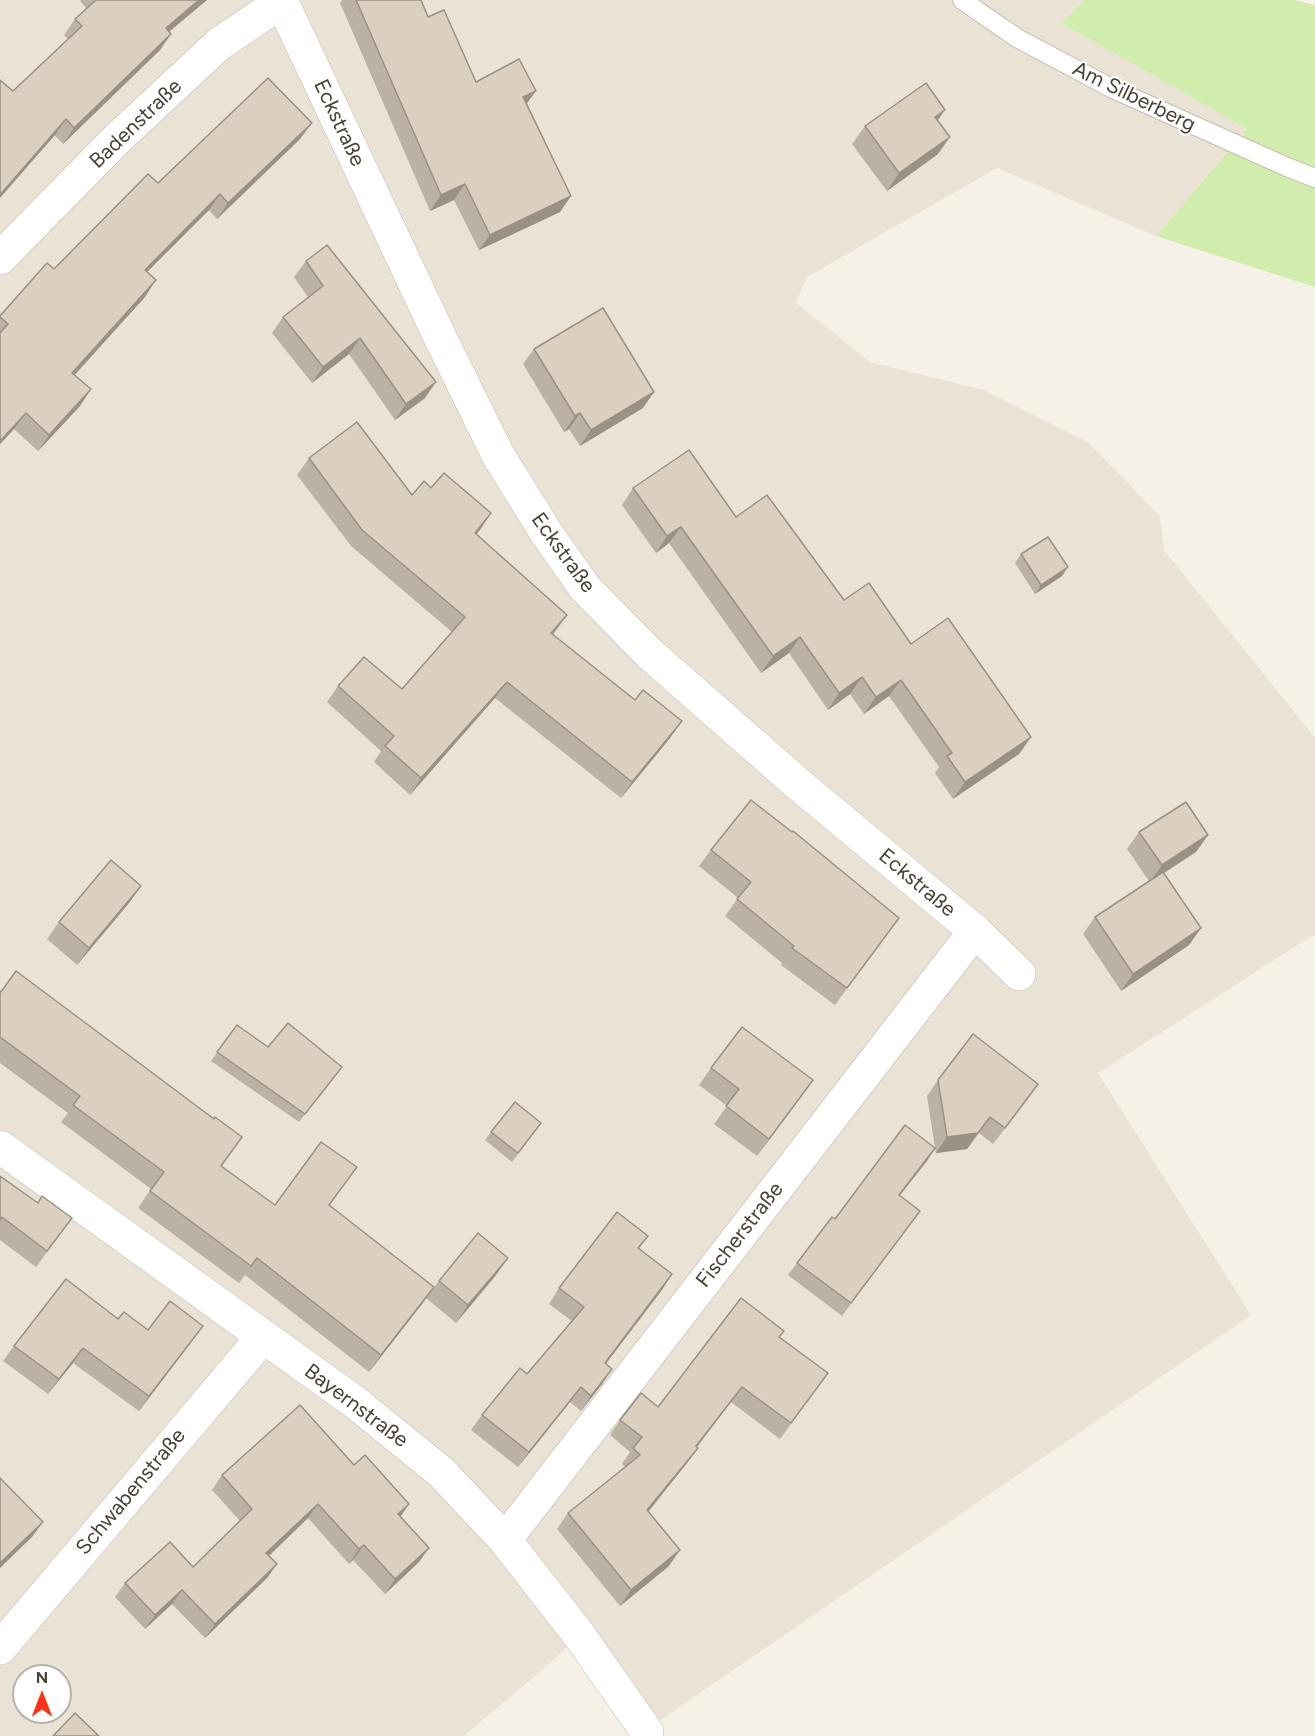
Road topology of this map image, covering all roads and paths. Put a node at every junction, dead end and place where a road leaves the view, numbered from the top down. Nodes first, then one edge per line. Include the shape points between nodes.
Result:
1 (962, 0) edge
2 (281, 1) edge
3 (1315, 178) edge
4 (0, 258) edge
5 (975, 931) junction
6 (1019, 974) dead end
7 (0, 1147) edge
8 (263, 1337) junction
9 (505, 1540) junction
10 (0, 1648) edge
11 (648, 1734) edge

1 - 3 lane, Am Silberberg via 1017,38 1113,89
2 - 4 street, Badenstraße via 219,44 117,139
2 - 5 street, Eckstraße via 498,455 585,588 650,654
5 - 6 street, Eckstraße
5 - 9 street, Fischerstraße
7 - 8 street, Bayernstraße
8 - 9 street, Bayernstraße via 356,1403 441,1472
8 - 10 street, Schwabenstraße
9 - 11 street, Bayernstraße via 579,1635

